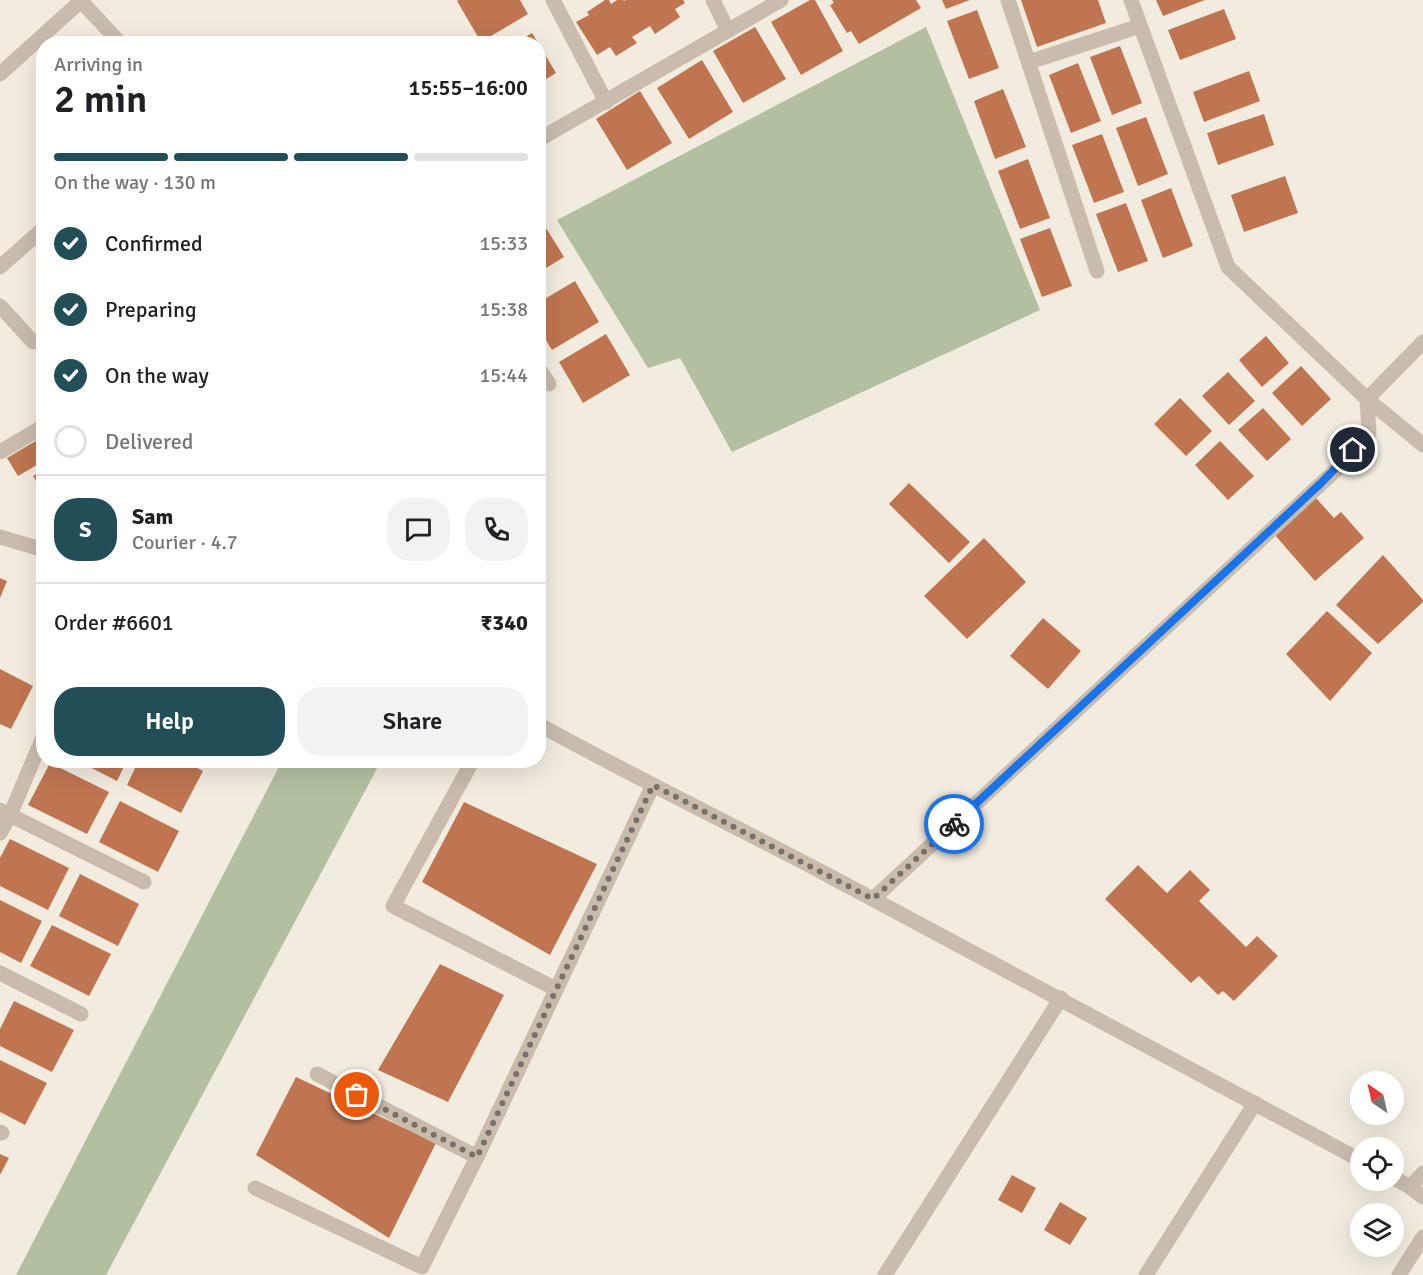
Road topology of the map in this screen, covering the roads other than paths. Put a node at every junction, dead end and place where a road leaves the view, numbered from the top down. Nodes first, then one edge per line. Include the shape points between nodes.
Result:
1 (553, 0) edge
2 (713, 0) edge
3 (781, 0) edge
4 (1008, 0) edge
5 (1131, 0) edge
6 (81, 1) edge
7 (1140, 26) junction
8 (728, 31) junction
9 (42, 36) edge
10 (114, 36) edge
11 (36, 42) edge
12 (1029, 62) junction
13 (0, 74) edge
14 (606, 102) junction
15 (546, 136) edge
16 (36, 235) edge
17 (0, 267) edge
18 (1097, 271) dead end
19 (0, 306) edge
20 (33, 342) dead end
21 (1423, 342) edge
22 (546, 379) edge
23 (549, 384) dead end
24 (1367, 399) junction
25 (36, 431) edge
26 (1423, 445) edge
27 (0, 452) edge
28 (0, 537) edge
29 (36, 548) edge
30 (546, 728) edge
31 (36, 751) edge
32 (468, 768) edge
33 (653, 785) junction
34 (5, 812) edge
35 (0, 833) edge
36 (144, 882) dead end
37 (873, 899) junction
38 (0, 973) edge
39 (556, 989) junction
40 (1061, 999) junction
41 (81, 1014) dead end
42 (317, 1074) dead end
43 (1255, 1103) junction
44 (1350, 1155) edge
45 (477, 1157) junction
46 (1423, 1173) edge
47 (1404, 1183) edge
48 (1410, 1186) junction
49 (255, 1188) dead end
50 (1423, 1197) edge
51 (1423, 1238) edge
52 (885, 1275) edge
53 (1146, 1275) edge
54 (1399, 1275) edge

1 - 14 street
2 - 8 street
3 - 8 street
4 - 12 street
5 - 7 street
6 - 9 street
6 - 10 street
7 - 12 street
7 - 24 street via 1228,267
8 - 14 street
11 - 13 street
12 - 18 street
14 - 15 street
16 - 17 street
19 - 20 street
21 - 24 street
22 - 23 street
24 - 26 street
24 - 37 street via 1369,433 1338,468
25 - 27 street
28 - 29 street
30 - 33 street
31 - 34 street
32 - 39 street via 393,906
33 - 37 street
33 - 39 street
34 - 35 street
34 - 36 street
37 - 40 street
38 - 41 street
39 - 45 street
40 - 43 street
40 - 52 street
42 - 45 street
43 - 44 street
43 - 53 street
45 - 49 street via 422,1267
46 - 48 street
47 - 48 street
48 - 50 street
51 - 54 street

